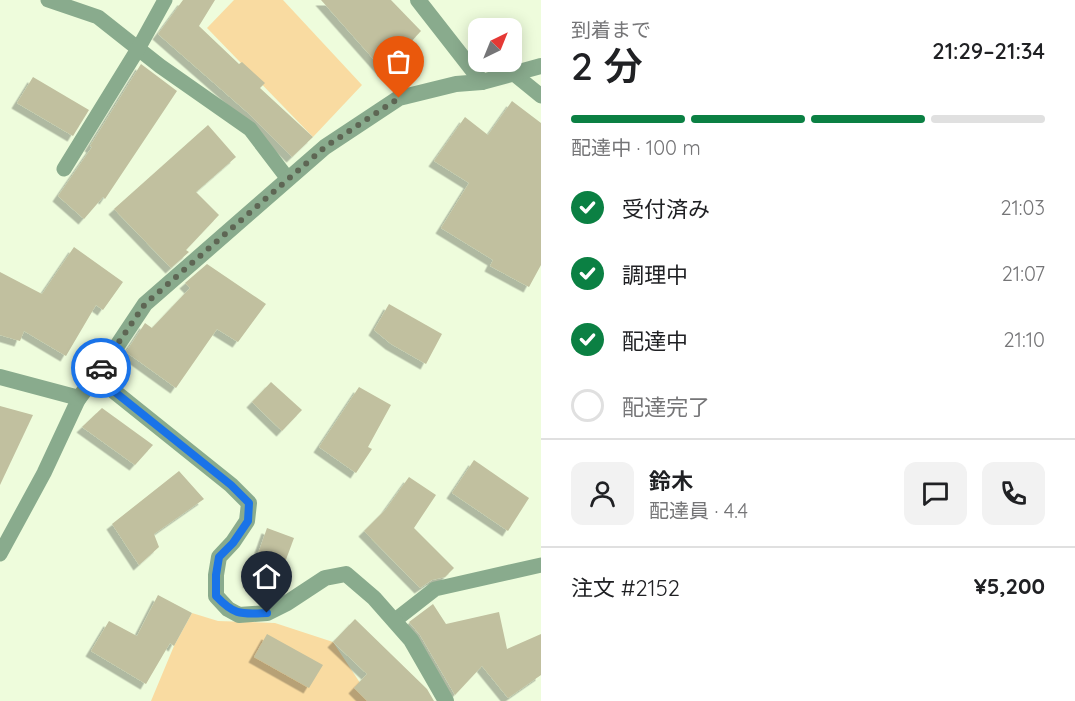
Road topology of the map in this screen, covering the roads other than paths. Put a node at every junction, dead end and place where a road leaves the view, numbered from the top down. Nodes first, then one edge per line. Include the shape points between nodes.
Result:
1 (48, 0) edge
2 (165, 0) edge
3 (418, 0) edge
4 (138, 49) junction
5 (541, 66) edge
6 (514, 74) junction
7 (482, 82) junction
8 (541, 96) edge
9 (64, 169) dead end
10 (288, 179) junction
11 (95, 376) junction
12 (0, 377) edge
13 (79, 398) junction
14 (0, 554) edge
15 (541, 566) edge
16 (394, 621) junction
17 (446, 701) edge

1 - 4 lane via 98,16
2 - 4 lane
3 - 7 street
4 - 9 lane
4 - 10 lane via 250,129
5 - 6 street
6 - 7 street
6 - 8 lane
7 - 10 street via 399,98 325,147
10 - 11 street via 145,304
11 - 13 street
11 - 16 street via 249,503 248,521 219,557 216,596 228,609 239,615 267,613 325,578 346,574
12 - 13 street
13 - 14 lane
15 - 16 lane via 435,589
16 - 17 street via 411,640

